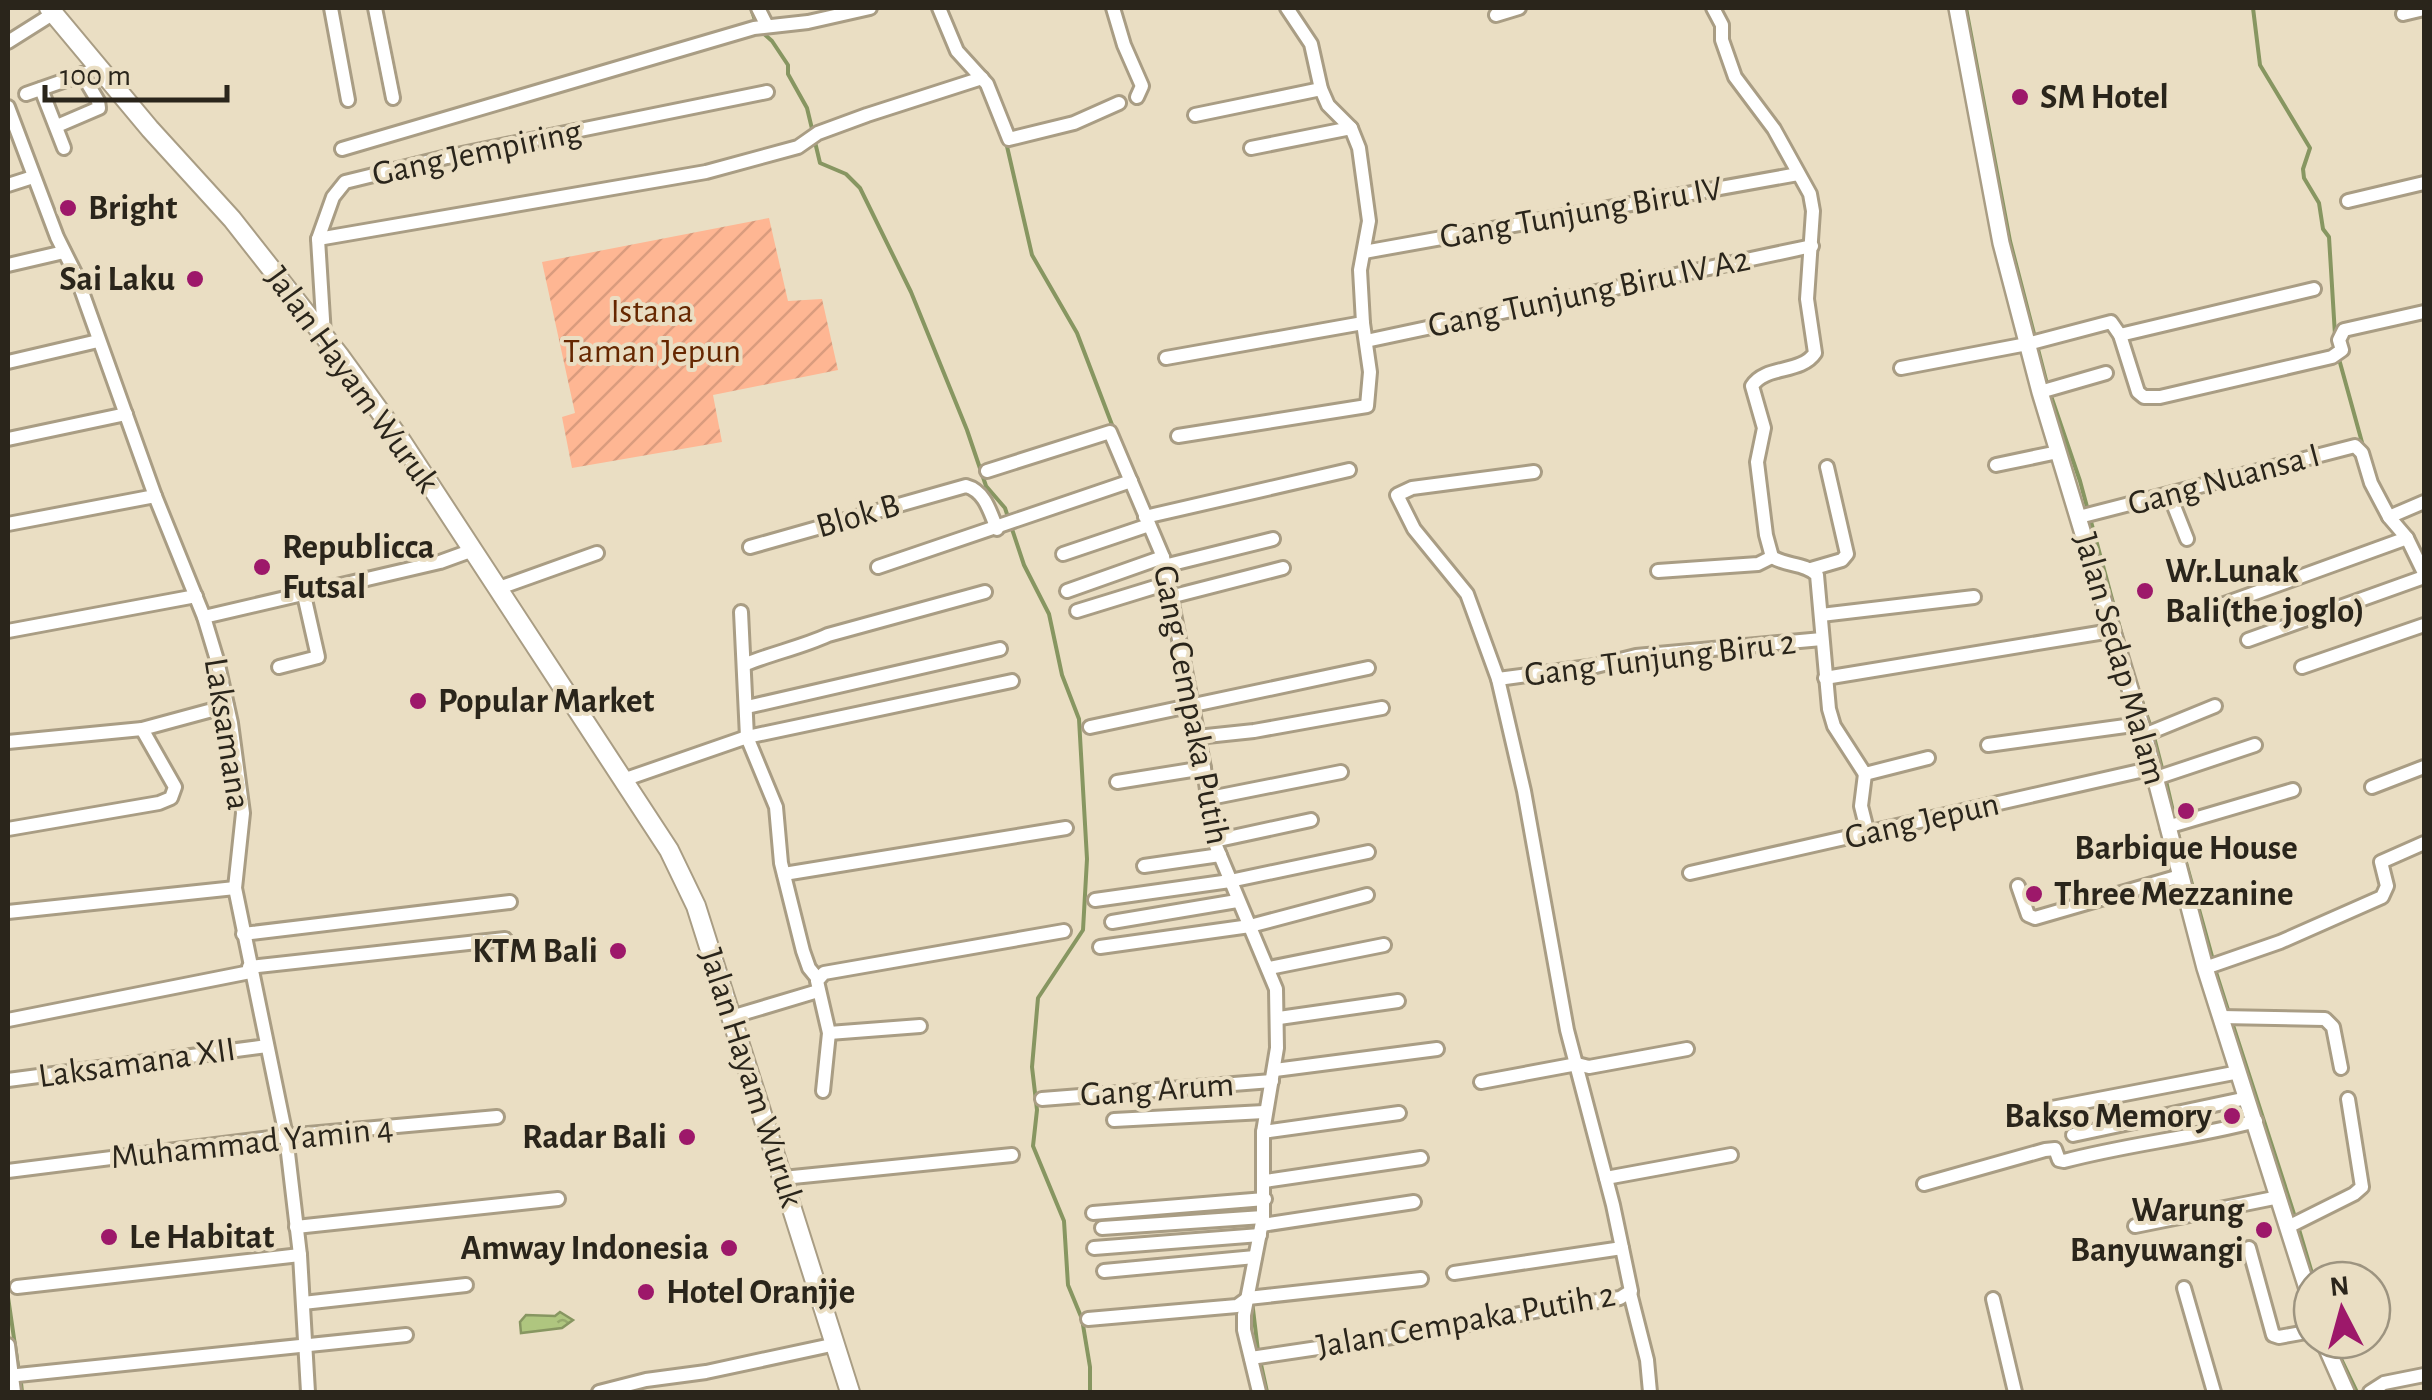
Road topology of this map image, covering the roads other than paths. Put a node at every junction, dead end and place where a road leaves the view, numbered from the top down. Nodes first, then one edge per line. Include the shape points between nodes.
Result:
1 (331, 8) edge
2 (376, 8) edge
3 (758, 8) edge
4 (870, 8) edge
5 (939, 8) edge
6 (1113, 8) edge
7 (1287, 8) edge
8 (1519, 8) edge
9 (1713, 8) edge
10 (1957, 8) edge
11 (2424, 9) edge
12 (52, 10) edge
13 (2404, 14) dead end
14 (1496, 15) dead end
15 (761, 27) junction
16 (8, 42) edge
17 (102, 68) junction
18 (82, 74) junction
19 (982, 78) junction
20 (41, 89) junction
21 (1321, 89) junction
22 (767, 92) dead end
23 (26, 94) dead end
24 (1137, 97) dead end
25 (393, 98) dead end
26 (348, 100) dead end
27 (1119, 103) dead end
28 (8, 107) edge
29 (1195, 115) dead end
30 (56, 126) junction
31 (1352, 128) junction
32 (64, 148) dead end
33 (1251, 148) dead end
34 (342, 150) dead end
35 (1798, 174) junction
36 (34, 177) junction
37 (2424, 183) edge
38 (8, 185) edge
39 (2348, 201) dead end
40 (318, 238) junction
41 (1812, 246) junction
42 (64, 252) junction
43 (1364, 252) junction
44 (8, 266) edge
45 (2314, 290) dead end
46 (2424, 312) edge
47 (1362, 323) junction
48 (324, 335) junction
49 (2120, 336) junction
50 (1366, 340) junction
51 (98, 341) junction
52 (2034, 342) junction
53 (1166, 358) dead end
54 (8, 362) edge
55 (1901, 368) dead end
56 (2106, 372) dead end
57 (2047, 390) junction
58 (126, 414) junction
59 (1178, 436) dead end
60 (8, 439) edge
61 (2058, 452) junction
62 (1996, 465) dead end
63 (1827, 467) dead end
64 (1349, 470) dead end
65 (987, 471) dead end
66 (1534, 472) dead end
67 (1131, 482) junction
68 (155, 496) junction
69 (2170, 496) junction
70 (2424, 502) edge
71 (2394, 514) junction
72 (2086, 516) junction
73 (1147, 521) junction
74 (8, 524) edge
75 (1006, 526) junction
76 (2407, 538) junction
77 (1274, 539) dead end
78 (2187, 539) dead end
79 (750, 547) dead end
80 (473, 550) junction
81 (597, 553) dead end
82 (1063, 554) dead end
83 (1772, 557) junction
84 (1164, 562) junction
85 (878, 567) dead end
86 (1283, 568) dead end
87 (1811, 569) junction
88 (1658, 572) dead end
89 (2424, 575) edge
90 (1168, 582) junction
91 (499, 588) junction
92 (1067, 590) dead end
93 (986, 592) dead end
94 (196, 596) junction
95 (304, 596) junction
96 (1170, 597) junction
97 (1974, 597) dead end
98 (2218, 606) dead end
99 (1077, 611) dead end
100 (742, 612) dead end
101 (1822, 615) junction
102 (204, 617) junction
103 (2424, 625) edge
104 (8, 631) edge
105 (2112, 632) junction
106 (1822, 638) junction
107 (2248, 640) dead end
108 (1000, 649) dead end
109 (746, 664) junction
110 (279, 668) dead end
111 (1368, 668) dead end
112 (2302, 668) dead end
113 (1825, 678) junction
114 (1498, 679) junction
115 (1012, 681) dead end
116 (227, 706) junction
117 (2214, 706) dead end
118 (747, 707) junction
119 (1192, 707) junction
120 (1382, 708) dead end
121 (1090, 727) dead end
122 (142, 729) junction
123 (2147, 731) junction
124 (1198, 736) junction
125 (747, 737) junction
126 (8, 742) edge
127 (1988, 745) dead end
128 (2255, 745) dead end
129 (1928, 758) dead end
130 (2424, 767) edge
131 (1204, 768) junction
132 (1341, 772) dead end
133 (1866, 774) junction
134 (2159, 774) junction
135 (624, 780) junction
136 (1117, 782) dead end
137 (2372, 786) dead end
138 (2292, 790) dead end
139 (1210, 798) junction
140 (1311, 820) dead end
141 (2175, 825) junction
142 (8, 828) edge
143 (1066, 828) dead end
144 (1868, 834) junction
145 (2424, 843) edge
146 (1217, 848) junction
147 (1368, 852) dead end
148 (1144, 866) dead end
149 (1690, 873) dead end
150 (784, 874) junction
151 (2180, 876) junction
152 (1230, 881) junction
153 (2018, 886) dead end
154 (236, 888) junction
155 (1367, 895) dead end
156 (1095, 900) dead end
157 (510, 902) dead end
158 (1237, 902) junction
159 (8, 912) edge
160 (1112, 922) dead end
161 (1250, 926) junction
162 (1064, 931) dead end
163 (243, 934) junction
164 (505, 939) dead end
165 (1384, 945) dead end
166 (1100, 946) dead end
167 (2212, 966) junction
168 (1269, 968) junction
169 (250, 969) junction
170 (818, 985) junction
171 (1398, 1001) dead end
172 (2230, 1017) junction
173 (1279, 1018) junction
174 (8, 1020) edge
175 (920, 1026) dead end
176 (728, 1029) junction
177 (829, 1033) junction
178 (266, 1046) junction
179 (1437, 1049) dead end
180 (1687, 1049) dead end
181 (1577, 1064) junction
182 (2342, 1068) dead end
183 (2239, 1072) junction
184 (1273, 1075) junction
185 (8, 1080) edge
186 (1481, 1082) dead end
187 (823, 1091) dead end
188 (2248, 1098) junction
189 (1042, 1099) dead end
190 (2348, 1099) dead end
191 (2052, 1108) dead end
192 (1264, 1112) junction
193 (1398, 1113) dead end
194 (497, 1117) dead end
195 (1114, 1120) dead end
196 (2256, 1121) junction
197 (1263, 1132) junction
198 (2073, 1135) dead end
199 (286, 1136) junction
200 (1731, 1155) dead end
201 (1012, 1156) dead end
202 (1421, 1158) dead end
203 (8, 1171) edge
204 (783, 1178) junction
205 (1606, 1178) junction
206 (1264, 1181) junction
207 (1924, 1184) dead end
208 (2279, 1197) junction
209 (1265, 1198) junction
210 (558, 1199) dead end
211 (1414, 1202) dead end
212 (1093, 1213) dead end
213 (2294, 1224) junction
214 (1262, 1226) junction
215 (2136, 1226) dead end
216 (296, 1227) junction
217 (1102, 1228) dead end
218 (1094, 1248) dead end
219 (1622, 1248) junction
220 (2248, 1248) dead end
221 (300, 1255) junction
222 (1255, 1256) junction
223 (2302, 1260) edge
224 (1104, 1270) dead end
225 (1454, 1274) dead end
226 (1420, 1279) dead end
227 (466, 1284) dead end
228 (17, 1287) dead end
229 (2184, 1288) dead end
230 (1630, 1293) junction
231 (1248, 1298) junction
232 (1993, 1299) dead end
233 (303, 1303) junction
234 (1088, 1318) dead end
235 (2292, 1334) edge
236 (406, 1335) dead end
237 (836, 1344) junction
238 (8, 1345) edge
239 (307, 1346) junction
240 (1251, 1358) junction
241 (2332, 1360) edge
242 (10, 1375) edge
243 (2424, 1376) edge
244 (14, 1392) edge
245 (308, 1392) edge
246 (599, 1392) edge
247 (850, 1392) edge
248 (1259, 1392) edge
249 (1650, 1392) edge
250 (2015, 1392) edge
251 (2214, 1392) edge
252 (2346, 1392) edge
253 (2370, 1392) edge

1 - 26 street
2 - 25 street
3 - 15 street
4 - 15 street
5 - 19 street via 957,51
6 - 24 street via 1142,86
7 - 21 street via 1311,44
8 - 14 street
9 - 35 street via 1734,77 1774,128
10 - 52 street, Jalan Sedap Malam via 2001,242
11 - 13 street
12 - 16 street
12 - 17 main road, Jalan Hayam Wuruk
15 - 34 street
17 - 18 street
17 - 48 main road, Jalan Hayam Wuruk
18 - 20 street
18 - 30 street via 99,108
19 - 27 street via 1009,139 1074,123
19 - 40 street via 798,147 706,172
20 - 23 street
20 - 30 street
21 - 29 street
21 - 31 street
22 - 40 street, Gang Jempiring via 345,182
28 - 36 street, Laksamana
30 - 32 street
31 - 33 street
31 - 43 street via 1368,205
35 - 41 street via 1810,194
35 - 43 street, Gang Tunjung Biru IV
36 - 38 street
36 - 42 street, Laksamana
37 - 39 street
40 - 48 street, Gang Jempiring
41 - 50 street, Gang Tunjung Biru IV A2
41 - 83 street via 1808,299 1815,353 1752,386 1764,428 1757,462
42 - 44 street
42 - 51 street, Laksamana
43 - 47 street
45 - 49 street
46 - 49 street via 2344,330 2336,355 2150,398 2132,381
47 - 50 street
47 - 53 street
48 - 80 main road, Jalan Hayam Wuruk
49 - 52 street via 2111,322
50 - 59 street via 1367,406
51 - 54 street
51 - 58 street, Laksamana
52 - 55 street
52 - 57 street, Jalan Sedap Malam
56 - 57 street
57 - 61 street, Jalan Sedap Malam
58 - 60 street
58 - 68 street, Laksamana
61 - 62 street
61 - 72 street, Jalan Sedap Malam
63 - 87 street via 1846,554
64 - 73 street
65 - 67 street, Gang Cempaka Putih via 1110,432
66 - 114 street, Jalan Cempaka Putih 2 via 1397,495 1414,530 1467,594
67 - 73 street, Gang Cempaka Putih
67 - 75 street
68 - 74 street
68 - 94 street, Laksamana
69 - 71 street, Gang Nuansa I via 2355,446
69 - 72 street, Gang Nuansa I
69 - 78 street
70 - 71 street
71 - 76 street
72 - 105 street, Jalan Sedap Malam
73 - 82 street
73 - 84 street, Gang Cempaka Putih
75 - 79 street, Blok B via 966,486
75 - 85 street
76 - 89 street
76 - 98 street
77 - 84 street
80 - 91 main road, Jalan Hayam Wuruk
80 - 95 street
81 - 91 street
83 - 87 street
83 - 88 street via 1758,564
84 - 90 street, Gang Cempaka Putih
84 - 92 street
86 - 96 street
87 - 101 street
89 - 107 street
90 - 96 street, Gang Cempaka Putih
90 - 99 street
91 - 135 main road, Jalan Hayam Wuruk
93 - 109 street
94 - 102 street, Laksamana
94 - 104 street
95 - 102 street
95 - 110 street via 318,657
96 - 119 street, Gang Cempaka Putih
97 - 101 street
100 - 109 street
101 - 106 street
102 - 116 street, Laksamana
103 - 112 street
105 - 113 street
105 - 123 street, Jalan Sedap Malam
106 - 113 street
106 - 114 street, Gang Tunjung Biru 2 via 1636,656
108 - 118 street
109 - 118 street
111 - 119 street
113 - 133 street via 1834,726
114 - 181 street, Jalan Cempaka Putih 2
115 - 125 street
116 - 122 street
116 - 154 street, Laksamana via 242,814
117 - 123 street, Gang Jepun
118 - 125 street
119 - 121 street
119 - 124 street, Gang Cempaka Putih
120 - 124 street
122 - 126 street
122 - 142 street via 175,788 172,798
123 - 127 street, Gang Jepun
123 - 134 street, Jalan Sedap Malam
124 - 131 street, Gang Cempaka Putih
125 - 135 street
125 - 150 street via 776,807
128 - 134 street, Gang Jepun
129 - 133 street
130 - 137 street
131 - 136 street
131 - 139 street, Gang Cempaka Putih
132 - 139 street
133 - 144 street via 1861,806
134 - 141 street, Jalan Sedap Malam
134 - 144 street, Gang Jepun
135 - 176 main road, Jalan Hayam Wuruk via 688,887
138 - 141 street
139 - 146 street, Gang Cempaka Putih
140 - 146 street
141 - 151 street, Jalan Sedap Malam
143 - 150 street
144 - 149 street, Gang Jepun
145 - 167 street via 2381,862 2387,886 2382,897
146 - 148 street
146 - 152 street, Gang Cempaka Putih
147 - 152 street
150 - 170 street
151 - 153 street via 2035,918
151 - 167 street, Jalan Sedap Malam
152 - 156 street
152 - 158 street, Gang Cempaka Putih
154 - 159 street
154 - 163 street, Laksamana
155 - 161 street
157 - 163 street
158 - 160 street
158 - 161 street, Gang Cempaka Putih
161 - 166 street
161 - 168 street, Gang Cempaka Putih
162 - 170 street via 829,970
163 - 169 street, Laksamana
164 - 169 street
165 - 168 street
167 - 172 street, Jalan Sedap Malam
168 - 173 street, Gang Cempaka Putih
169 - 174 street
169 - 178 street, Laksamana
170 - 176 street
170 - 177 street
171 - 173 street
172 - 182 street via 2325,1019
172 - 183 street, Jalan Sedap Malam
173 - 184 street, Gang Cempaka Putih
175 - 177 street
176 - 204 main road, Jalan Hayam Wuruk
177 - 187 street
178 - 185 street, Laksamana XII
178 - 199 street, Laksamana
179 - 184 street, Gang Arum
180 - 181 street
181 - 186 street
181 - 205 street, Jalan Cempaka Putih 2
183 - 188 street, Jalan Sedap Malam
183 - 191 street
184 - 189 street, Gang Arum
184 - 192 street, Gang Cempaka Putih
188 - 196 street, Jalan Sedap Malam
188 - 198 street
190 - 213 street via 2362,1187
192 - 195 street
192 - 197 street, Gang Cempaka Putih
193 - 197 street
194 - 199 street, Muhammad Yamin 4
196 - 207 street via 2064,1161 2056,1150 2044,1150
196 - 208 street, Jalan Sedap Malam
197 - 206 street, Gang Cempaka Putih
199 - 203 street, Muhammad Yamin 4
199 - 216 street, Laksamana
200 - 205 street
201 - 204 street
202 - 206 street
204 - 237 main road, Jalan Hayam Wuruk
205 - 219 street, Jalan Cempaka Putih 2
206 - 209 street, Gang Cempaka Putih
208 - 213 street, Jalan Sedap Malam
208 - 215 street
209 - 212 street
209 - 214 street, Gang Cempaka Putih
210 - 216 street
211 - 214 street
213 - 223 street, Jalan Sedap Malam
214 - 217 street
214 - 218 street
214 - 222 street, Gang Cempaka Putih
216 - 221 street, Laksamana
219 - 225 street
219 - 230 street, Jalan Cempaka Putih 2
220 - 235 street via 2273,1335
221 - 228 street
221 - 233 street, Laksamana
222 - 224 street
222 - 231 street, Gang Cempaka Putih
226 - 231 street
227 - 233 street
229 - 251 street
230 - 240 street, Jalan Cempaka Putih 2
230 - 249 street
231 - 234 street via 1237,1306
231 - 240 street, Gang Cempaka Putih via 1244,1330
232 - 250 street
233 - 239 street, Laksamana
236 - 239 street
237 - 246 street
237 - 247 main road, Jalan Hayam Wuruk
238 - 242 street
239 - 242 street
239 - 245 street, Laksamana
240 - 248 street, Gang Cempaka Putih
241 - 252 street
242 - 244 street
243 - 253 street

